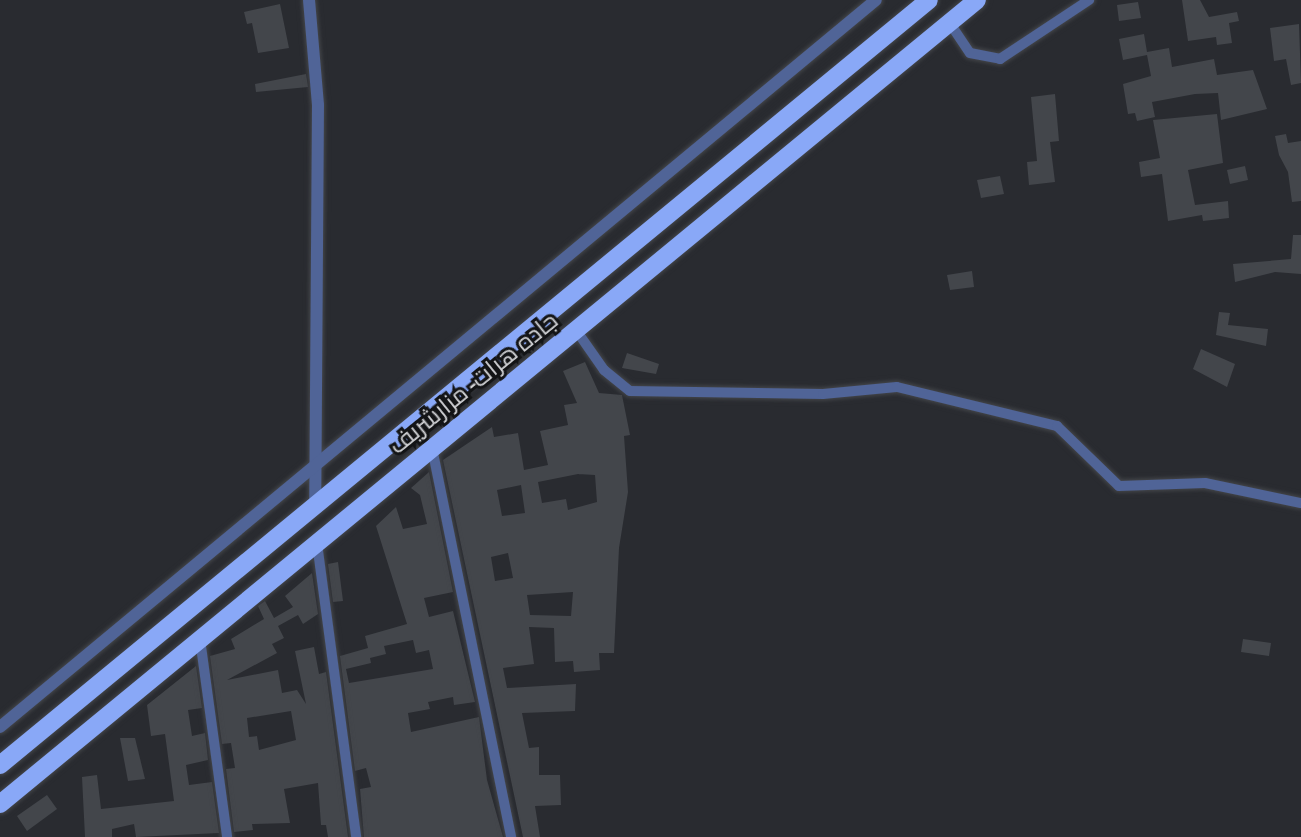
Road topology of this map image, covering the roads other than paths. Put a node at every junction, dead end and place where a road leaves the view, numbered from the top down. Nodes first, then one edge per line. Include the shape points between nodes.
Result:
1 (309, 0) edge
2 (876, 0) edge
3 (929, 0) edge
4 (977, 0) edge
5 (1088, 0) edge
6 (949, 22) junction
7 (576, 330) junction
8 (432, 448) junction
9 (313, 466) junction
10 (1301, 503) edge
11 (315, 505) junction
12 (317, 543) junction
13 (200, 639) junction
14 (0, 727) edge
15 (0, 765) edge
16 (0, 804) edge
17 (228, 837) edge
18 (356, 837) edge
19 (511, 837) edge

1 - 9 street via 318,105
2 - 9 street
3 - 11 highway, جاده هرات- مزارشریف
4 - 6 highway, جاده هرات- مزارشریف
5 - 6 street via 1000,59 970,53
6 - 7 highway, جاده هرات- مزارشریف
7 - 8 highway, جاده هرات- مزارشریف
7 - 10 street via 604,370 630,391 823,394 897,387 1057,426 1119,486 1205,482
8 - 12 highway, جاده هرات- مزارشریف
8 - 19 street
9 - 11 street
9 - 14 street
11 - 15 highway, جاده هرات- مزارشریف
12 - 13 highway, جاده هرات- مزارشریف
12 - 18 street
13 - 16 highway, جاده هرات- مزارشریف
13 - 17 street

